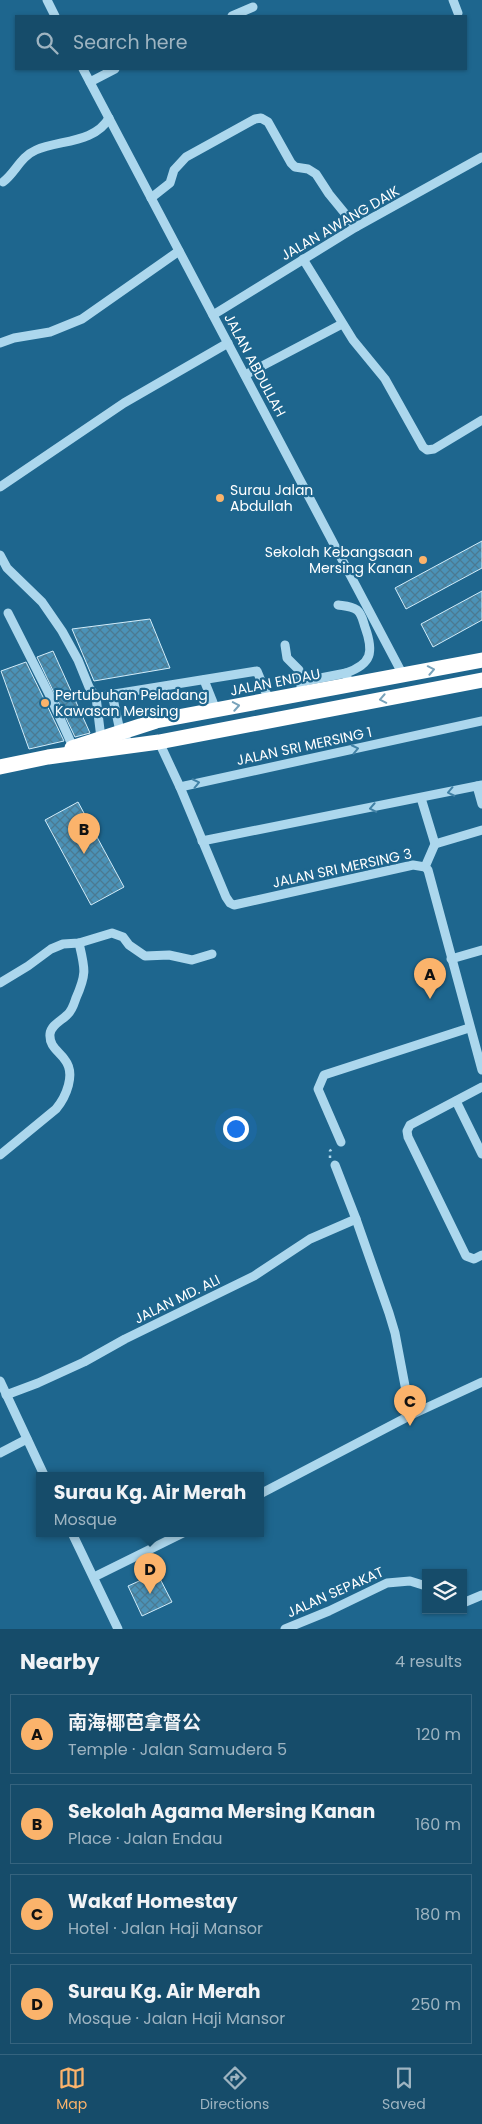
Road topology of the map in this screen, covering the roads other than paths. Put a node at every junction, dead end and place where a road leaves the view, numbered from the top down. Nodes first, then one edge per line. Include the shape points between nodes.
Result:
1 (47, 0) edge
2 (453, 0) edge
3 (253, 7) dead end
4 (458, 13) dead end
5 (54, 15) edge
6 (234, 15) edge
7 (84, 70) edge
8 (113, 70) edge
9 (90, 82) junction
10 (109, 118) junction
11 (482, 157) edge
12 (3, 182) dead end
13 (151, 198) junction
14 (356, 227) junction
15 (179, 251) junction
16 (303, 259) junction
17 (213, 315) junction
18 (342, 324) junction
19 (0, 343) edge
20 (228, 343) junction
21 (245, 375) junction
22 (482, 420) edge
23 (0, 488) edge
24 (0, 554) edge
25 (338, 605) dead end
26 (8, 613) dead end
27 (285, 645) dead end
28 (482, 660) edge
29 (404, 675) junction
30 (348, 679) junction
31 (204, 680) junction
32 (482, 680) edge
33 (301, 688) junction
34 (112, 694) junction
35 (96, 697) junction
36 (270, 700) junction
37 (216, 710) junction
38 (482, 721) edge
39 (120, 731) junction
40 (101, 738) junction
41 (159, 742) junction
42 (73, 747) junction
43 (132, 747) junction
44 (48, 757) junction
45 (0, 767) edge
46 (480, 786) edge
47 (180, 787) junction
48 (421, 798) junction
49 (482, 804) edge
50 (482, 830) edge
51 (202, 841) junction
52 (435, 844) junction
53 (425, 867) junction
54 (79, 943) junction
55 (482, 950) edge
56 (212, 954) dead end
57 (451, 959) junction
58 (0, 983) edge
59 (470, 1028) junction
60 (479, 1045) edge
61 (482, 1070) edge
62 (482, 1087) edge
63 (456, 1101) junction
64 (341, 1142) road end
65 (482, 1154) edge
66 (0, 1155) edge
67 (335, 1165) road end
68 (356, 1219) junction
69 (482, 1255) edge
70 (0, 1381) edge
71 (482, 1382) edge
72 (6, 1395) junction
73 (413, 1414) junction
74 (27, 1439) junction
75 (0, 1453) edge
76 (43, 1472) edge
77 (264, 1492) edge
78 (74, 1537) edge
79 (175, 1537) edge
80 (94, 1577) junction
81 (422, 1585) edge
82 (482, 1595) edge
83 (467, 1601) edge
84 (118, 1629) edge
85 (286, 1629) edge

1 - 5 street
2 - 4 street
3 - 6 street
7 - 9 street, JALAN ABDULLAH
8 - 9 street
9 - 10 street, JALAN ABDULLAH
10 - 12 street via 92,134 44,146 25,155 12,175
10 - 13 street, JALAN ABDULLAH
11 - 14 street, JALAN AWANG DAIK
13 - 14 street via 170,183 174,170 186,157 261,118 268,122 291,163 316,174
13 - 15 street, JALAN ABDULLAH
14 - 16 street, JALAN AWANG DAIK
15 - 17 street, JALAN ABDULLAH
15 - 19 street via 82,319 50,332
16 - 17 street, JALAN AWANG DAIK
16 - 18 street
17 - 20 street, JALAN ABDULLAH
18 - 21 street
18 - 22 street via 385,379 427,450
20 - 21 street, JALAN ABDULLAH
20 - 23 street via 124,402
21 - 29 street, JALAN ABDULLAH
24 - 35 street via 7,568 42,602 62,630
25 - 30 street via 355,608 360,613 370,640 370,654 366,662
26 - 42 street
27 - 33 street via 287,658 299,670
29 -> 28 highway, JALAN ENDAU
29 - 30 highway, JALAN ENDAU
30 - 33 highway, JALAN ENDAU
31 - 34 street
31 - 36 street via 257,672
31 - 37 street
32 -> 41 highway, JALAN ENDAU
33 - 36 highway, JALAN ENDAU
34 - 35 street
34 - 39 street
35 - 40 street
37 -> 36 highway, JALAN ENDAU
37 - 39 highway, JALAN ENDAU
47 -> 38 street, JALAN SRI MERSING 1
39 - 40 highway, JALAN ENDAU
39 - 43 street
40 - 42 highway, JALAN ENDAU
41 - 43 highway, JALAN ENDAU
41 - 47 street
42 - 44 highway, JALAN ENDAU
43 - 44 highway, JALAN ENDAU
44 - 45 highway, JALAN ENDAU
46 -> 48 street
46 - 49 street
47 - 51 street
48 -> 51 street
48 - 52 street
50 - 52 street
51 - 53 street, JALAN SRI MERSING 3 via 226,897 234,905 413,865
52 - 53 street
53 - 57 street, JALAN SRI MERSING 3
54 - 56 street via 112,933 123,936 129,946 146,956 169,955 192,960
54 - 58 street via 51,949
54 - 66 street via 84,980 69,1013 53,1027 50,1037 52,1046 68,1065 66,1093 56,1109
55 - 57 street
57 - 59 street, JALAN SRI MERSING 3
59 - 60 street, JALAN SRI MERSING 3
59 - 64 street via 324,1075 318,1089
60 - 61 street, JALAN SRI MERSING 3
62 - 63 street
63 - 65 street
63 - 69 street via 410,1125 408,1137 466,1256 474,1259
67 - 68 street
68 - 72 street, JALAN MD. ALI via 310,1239 254,1276 84,1362
68 - 73 street via 395,1333
70 - 72 street
71 - 73 street
72 - 74 street
73 - 77 street
74 - 75 street
74 - 76 street
78 - 80 street
79 - 80 street
80 - 84 street
81 - 85 street, JALAN SEPAKAT via 410,1581 387,1583
82 - 83 street

